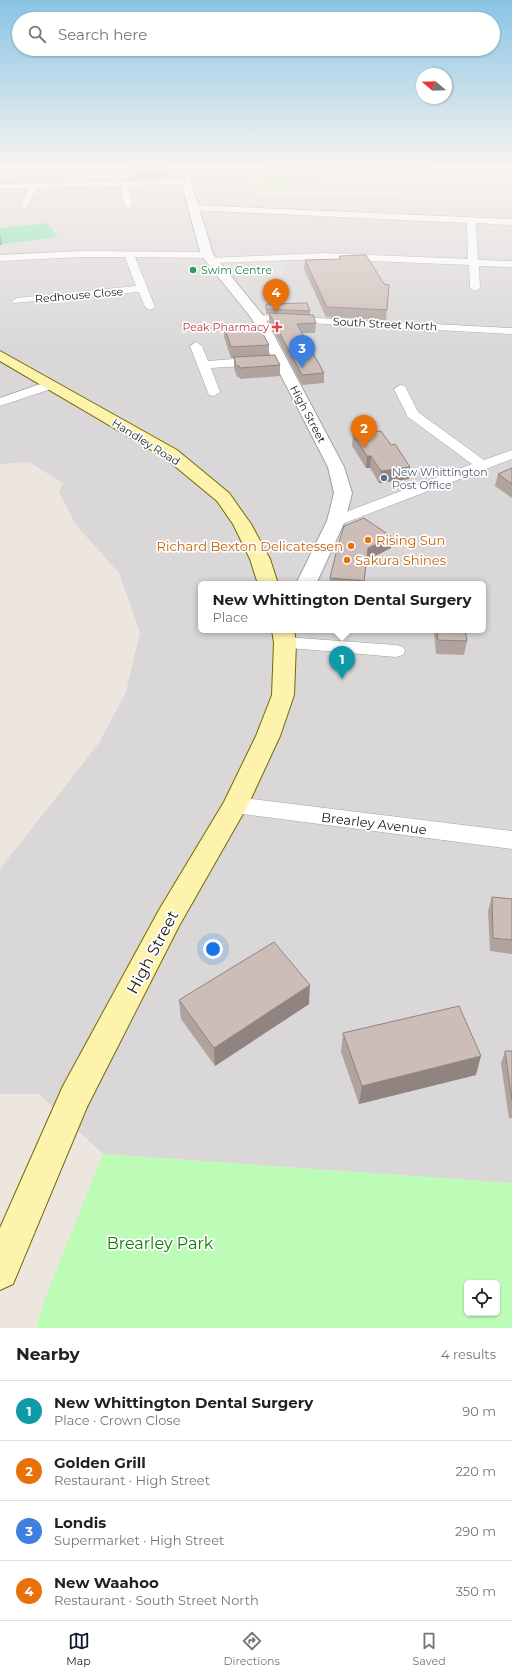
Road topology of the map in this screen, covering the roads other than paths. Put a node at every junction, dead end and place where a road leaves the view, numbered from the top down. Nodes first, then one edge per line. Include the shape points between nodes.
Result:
1 (200, 229) edge
2 (472, 229) edge
3 (129, 255) junction
4 (0, 258) edge
5 (209, 258) junction
6 (474, 262) junction
7 (512, 264) edge
8 (475, 288) dead end
9 (142, 289) junction
10 (16, 301) dead end
11 (150, 307) dead end
12 (258, 318) junction
13 (512, 331) edge
14 (196, 346) dead end
15 (0, 355) edge
16 (281, 360) junction
17 (203, 365) junction
18 (49, 385) junction
19 (400, 389) dead end
20 (214, 392) dead end
21 (0, 402) edge
22 (512, 454) edge
23 (482, 465) junction
24 (336, 521) junction
25 (267, 581) edge
26 (307, 581) edge
27 (284, 637) edge
28 (396, 651) dead end
29 (235, 805) junction
30 (512, 840) edge
31 (0, 1271) edge

1 - 5 street, High Street
2 - 6 street
3 - 4 street via 82,254
3 - 5 street
3 - 9 street, Redhouse Close
5 - 6 street via 324,256
5 - 12 street, High Street
6 - 7 street
6 - 8 street
9 - 10 street, Redhouse Close
9 - 11 street, Redhouse Close
12 - 13 street, South Street North
12 - 16 street, High Street
14 - 17 street
15 - 18 main road, Handley Road
16 - 17 street
16 - 24 street, High Street via 336,467 343,493
17 - 20 street
18 - 21 street
18 - 25 main road, Handley Road via 171,454 223,498 242,524 260,560
19 - 23 street via 413,414
22 - 23 street
23 - 24 street
24 - 26 street, High Street
27 - 28 street
27 - 29 main road, High Street via 283,695 268,736
29 - 30 street, Brearley Avenue
29 - 31 main road, High Street via 169,918 75,1097

